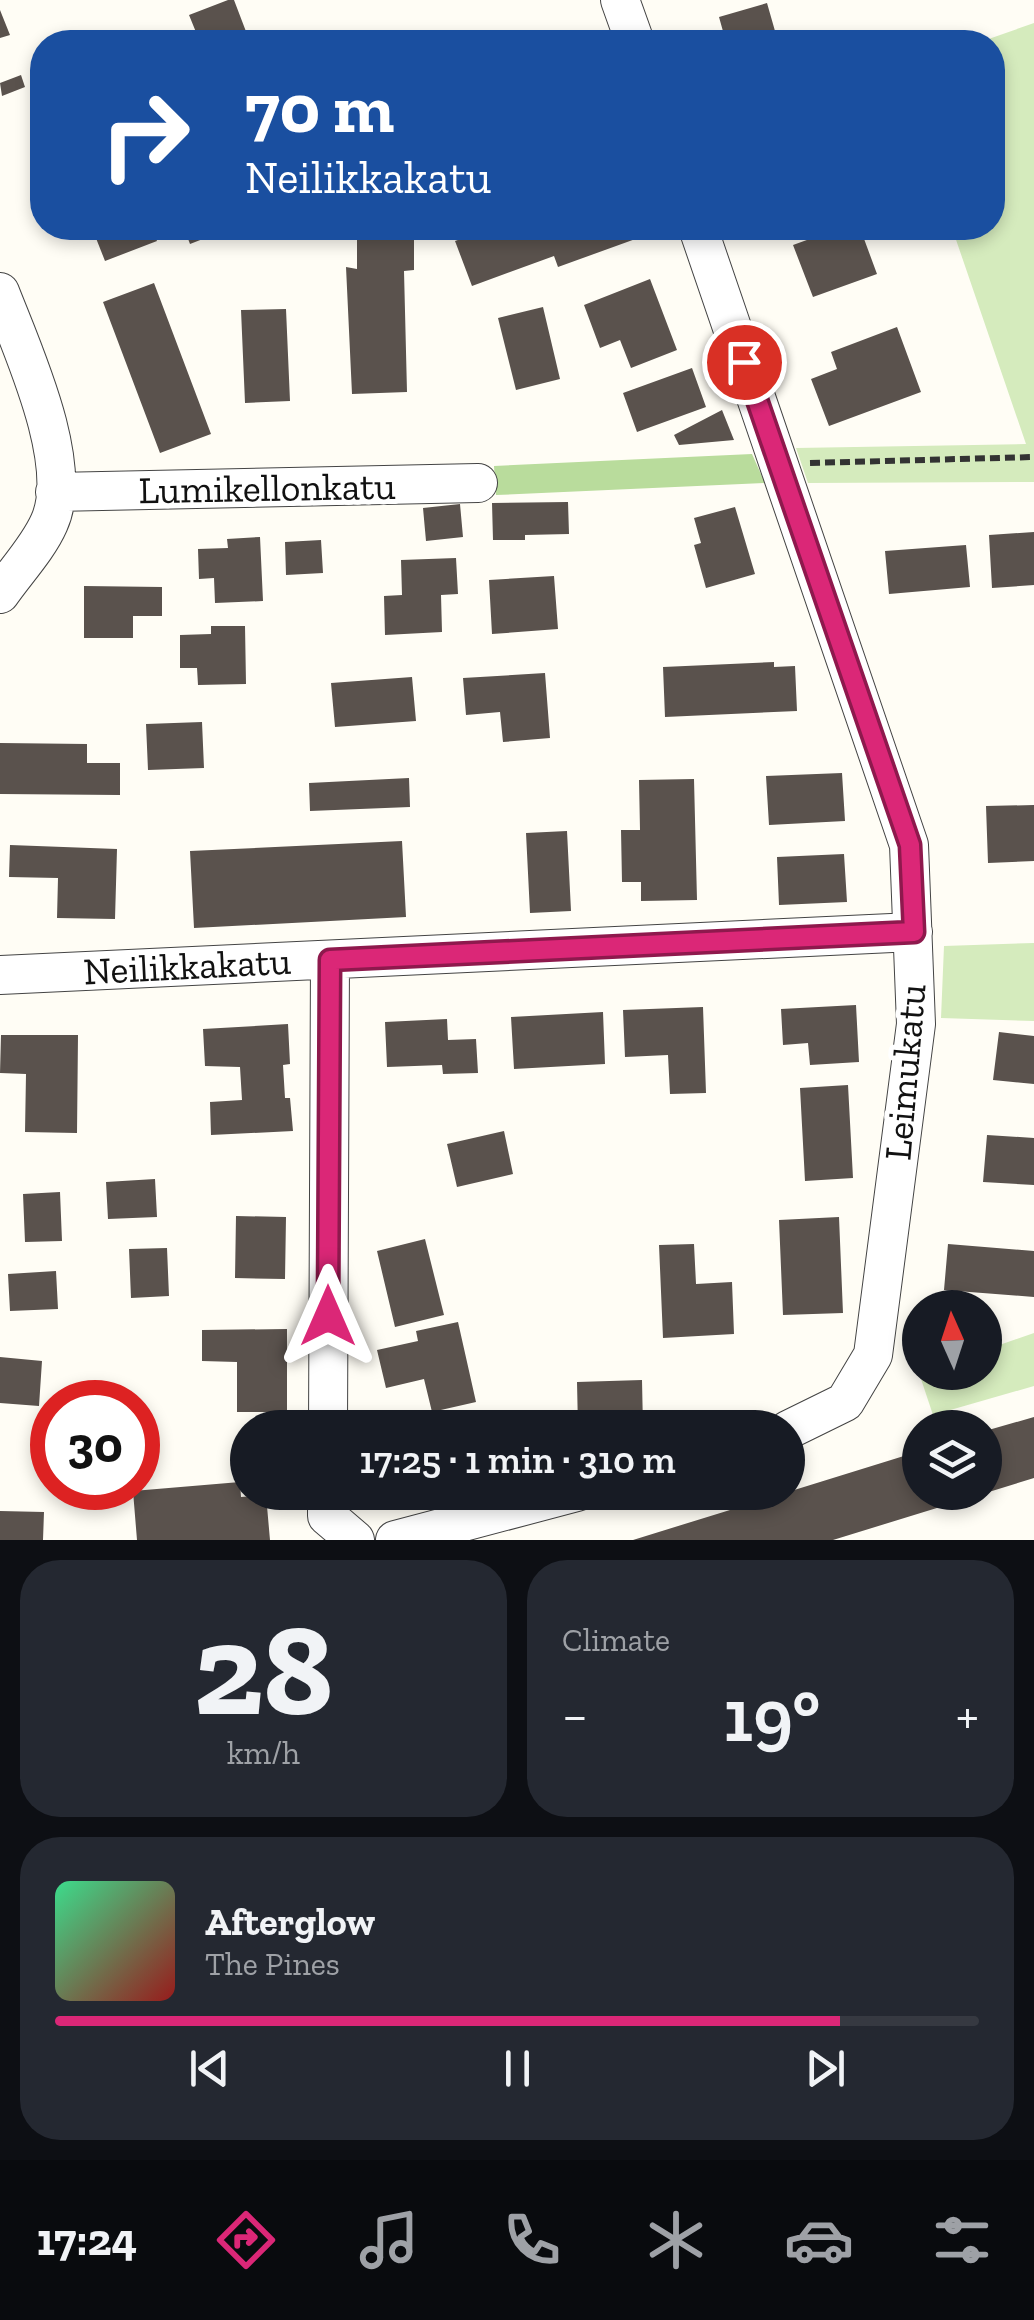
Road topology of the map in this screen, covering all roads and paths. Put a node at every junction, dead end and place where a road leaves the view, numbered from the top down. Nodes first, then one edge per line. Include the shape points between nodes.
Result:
1 (620, 0) edge
2 (631, 30) edge
3 (702, 240) edge
4 (0, 292) edge
5 (1034, 457) edge
6 (779, 464) junction
7 (478, 484) dead end
8 (55, 492) junction
9 (0, 594) edge
10 (914, 932) junction
11 (330, 960) junction
12 (0, 975) edge
13 (328, 1410) edge
14 (805, 1422) edge
15 (327, 1510) edge
16 (509, 1510) edge
17 (350, 1537) edge
18 (396, 1540) edge

1 - 2 street
3 - 6 street, Leimukatu
4 - 8 street via 52,429
5 - 6 path
6 - 10 street, Leimukatu via 910,845
7 - 8 street, Lumikellonkatu
8 - 9 street via 50,522
10 - 11 street, Neilikkakatu
10 - 14 street, Leimukatu via 916,1024 874,1355 845,1402
11 - 12 street, Neilikkakatu
11 - 13 street
15 - 17 street
16 - 18 street

